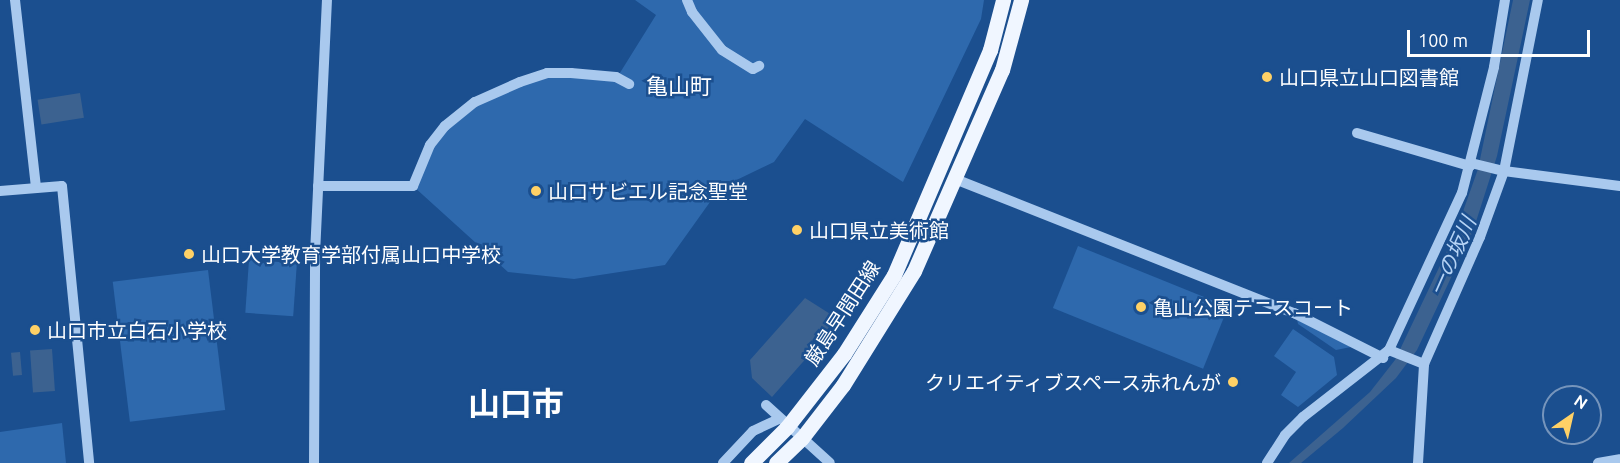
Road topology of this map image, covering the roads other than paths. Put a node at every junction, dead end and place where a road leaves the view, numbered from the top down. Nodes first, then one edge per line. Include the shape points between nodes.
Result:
1 (15, 0) edge
2 (327, 0) edge
3 (687, 0) edge
4 (1003, 0) edge
5 (1021, 0) edge
6 (1505, 0) edge
7 (1538, 0) edge
8 (759, 66) dead end
9 (629, 84) dead end
10 (1357, 133) dead end
11 (1473, 164) junction
12 (1502, 170) junction
13 (955, 178) junction
14 (318, 186) junction
15 (1620, 186) edge
16 (36, 188) junction
17 (0, 191) edge
18 (1389, 354) junction
19 (1422, 363) junction
20 (766, 405) dead end
21 (783, 423) junction
22 (802, 438) junction
23 (1620, 459) edge
24 (89, 463) edge
25 (314, 463) edge
26 (723, 463) edge
27 (751, 463) edge
28 (776, 463) edge
29 (830, 463) edge
30 (1267, 463) edge
31 (1418, 463) edge
32 (1599, 463) edge

1 - 16 street
2 - 14 street
3 - 8 street via 722,50 753,69
4 - 21 main road, 厳島早間田線 via 990,50 894,275 850,345
5 - 13 main road, 厳島早間田線 via 1002,70
6 - 11 street
7 - 12 street
9 - 14 street via 616,77 571,73 538,76 476,102 445,126 430,145 413,186
10 - 11 street
11 - 12 street
11 - 18 street via 1436,256
12 - 15 street
12 - 19 street via 1480,237
13 - 18 street
13 - 22 main road, 厳島早間田線 via 905,288 843,385
14 - 25 street
16 - 17 street
16 - 24 street via 62,186
18 - 19 street
18 - 30 street via 1303,417 1285,435
19 - 31 street
20 - 21 street
21 - 22 street
21 - 26 street via 753,431
21 - 27 main road, 厳島早間田線
22 - 28 main road, 厳島早間田線
22 - 29 street
23 - 32 street

